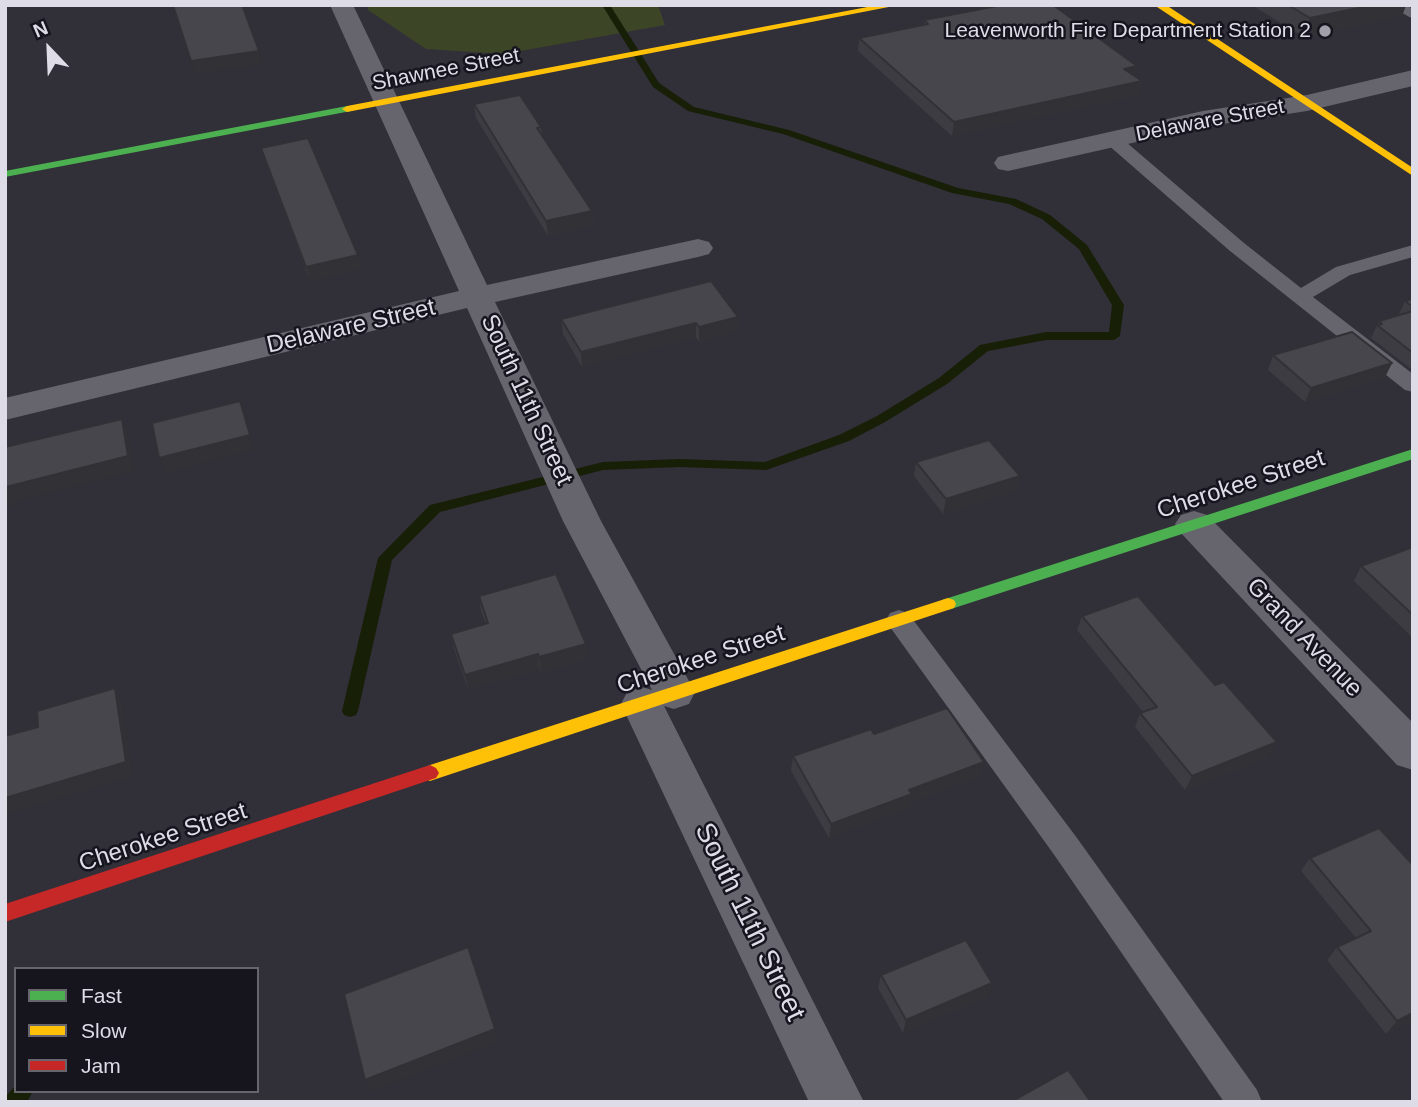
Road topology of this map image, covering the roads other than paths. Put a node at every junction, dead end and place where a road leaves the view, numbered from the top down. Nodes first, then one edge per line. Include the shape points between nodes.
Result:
1 (341, 5) edge
2 (894, 5) edge
3 (1159, 5) edge
4 (1395, 5) edge
5 (1413, 15) edge
6 (1413, 78) edge
7 (386, 103) junction
8 (1307, 103) junction
9 (1113, 140) junction
10 (1007, 163) dead end
11 (1413, 173) edge
12 (5, 174) edge
13 (698, 248) dead end
14 (1413, 251) edge
15 (478, 296) junction
16 (1301, 296) junction
17 (1413, 385) edge
18 (5, 409) edge
19 (1413, 454) edge
20 (1194, 524) junction
21 (899, 620) junction
22 (658, 698) junction
23 (1413, 752) edge
24 (5, 913) edge
25 (836, 1102) edge
26 (1245, 1102) edge

1 - 7 street, South 11th Street
2 - 7 street, Shawnee Street
3 - 8 street
4 - 5 lane
6 - 8 street, Delaware Street
7 - 12 street, Shawnee Street
7 - 15 street, South 11th Street
8 - 9 street, Delaware Street
8 - 11 street
9 - 10 street, Delaware Street
9 - 16 lane
13 - 15 street, Delaware Street
14 - 16 lane via 1343,271
15 - 18 street, Delaware Street
15 - 22 street, South 11th Street
16 - 17 lane
19 - 20 street, Cherokee Street
20 - 21 street, Cherokee Street
20 - 23 street, Grand Avenue
21 - 22 street, Cherokee Street
21 - 26 lane
22 - 24 street, Cherokee Street
22 - 25 street, South 11th Street

